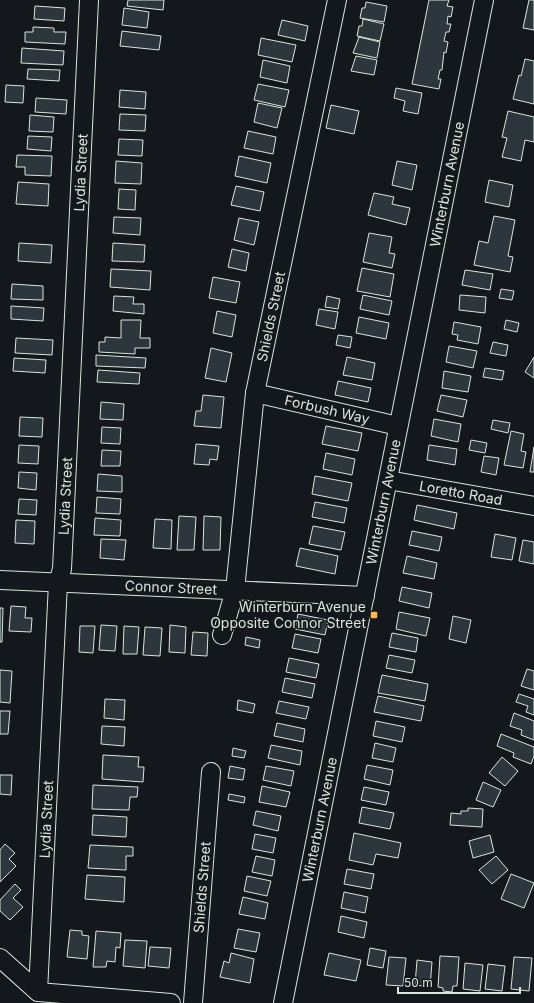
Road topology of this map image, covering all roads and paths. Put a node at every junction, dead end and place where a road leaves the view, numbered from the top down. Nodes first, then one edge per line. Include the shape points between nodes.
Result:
1 (89, 0) edge
2 (337, 0) edge
3 (484, 0) edge
4 (255, 393) junction
5 (398, 426) junction
6 (388, 480) junction
7 (534, 506) edge
8 (0, 580) edge
9 (58, 583) junction
10 (235, 590) junction
11 (365, 596) junction
12 (222, 635) dead end
13 (211, 772) dead end
14 (0, 958) edge
15 (38, 992) junction
16 (171, 1003) edge
17 (193, 1003) edge
18 (283, 1003) edge

1 - 9 street, Lydia Street via 62,569
2 - 4 street, Shields Street
3 - 5 street, Winterburn Avenue
4 - 5 street, Forbush Way
4 - 10 street, Shields Street
5 - 6 street, Winterburn Avenue
6 - 7 street, Loretto Road
6 - 11 street, Winterburn Avenue
8 - 9 street, Connor Street
9 - 10 street, Connor Street
9 - 15 street, Lydia Street
10 - 11 street, Connor Street
10 - 12 street, Shields Street
11 - 18 street, Winterburn Avenue
13 - 17 street, Shields Street
14 - 15 street
15 - 16 street

